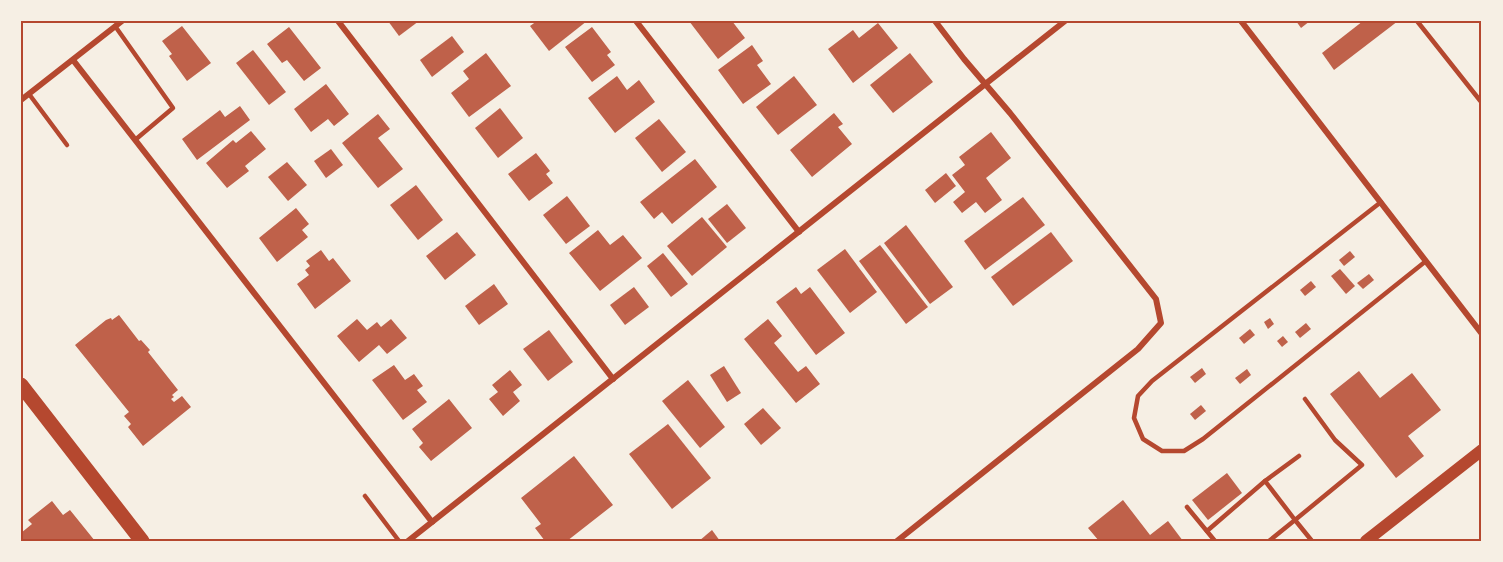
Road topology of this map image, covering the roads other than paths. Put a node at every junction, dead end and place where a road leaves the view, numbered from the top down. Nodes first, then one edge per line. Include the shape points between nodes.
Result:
1 (122, 21) edge
2 (338, 21) edge
3 (636, 21) edge
4 (935, 21) edge
5 (1065, 21) edge
6 (1241, 21) edge
7 (1418, 21) edge
8 (115, 26) junction
9 (73, 60) junction
10 (986, 84) junction
11 (29, 94) junction
12 (21, 100) edge
13 (1482, 104) edge
14 (135, 140) junction
15 (67, 145) dead end
16 (1381, 202) junction
17 (799, 232) junction
18 (1426, 261) junction
19 (1482, 334) edge
20 (613, 379) junction
21 (21, 385) edge
22 (1305, 399) dead end
23 (1482, 450) edge
24 (1299, 456) dead end
25 (1265, 481) junction
26 (365, 496) dead end
27 (1187, 507) dead end
28 (1295, 520) junction
29 (432, 522) junction
30 (1207, 531) junction
31 (142, 541) edge
32 (399, 541) edge
33 (408, 541) edge
34 (897, 541) edge
35 (1215, 541) edge
36 (1269, 541) edge
37 (1312, 541) edge
38 (1366, 541) edge

1 - 8 street
2 - 20 street
3 - 17 street
4 - 10 street
5 - 10 street
6 - 16 street
7 - 13 lane
8 - 9 street
8 - 14 lane via 173,108
9 - 11 street
9 - 14 street
10 - 17 street
10 - 34 street via 1156,299 1161,323 1138,350
11 - 12 street
11 - 15 lane
14 - 29 street
16 - 18 street
16 - 18 lane via 1152,381 1138,396 1134,418 1143,439 1162,451 1184,451 1194,445
17 - 20 street
18 - 19 street
20 - 29 street
21 - 31 main road
22 - 28 lane via 1335,440 1362,465
23 - 38 main road
24 - 25 lane
25 - 28 lane
25 - 30 lane
26 - 32 lane
27 - 30 lane
28 - 36 lane
28 - 37 lane
29 - 33 street
30 - 35 lane

